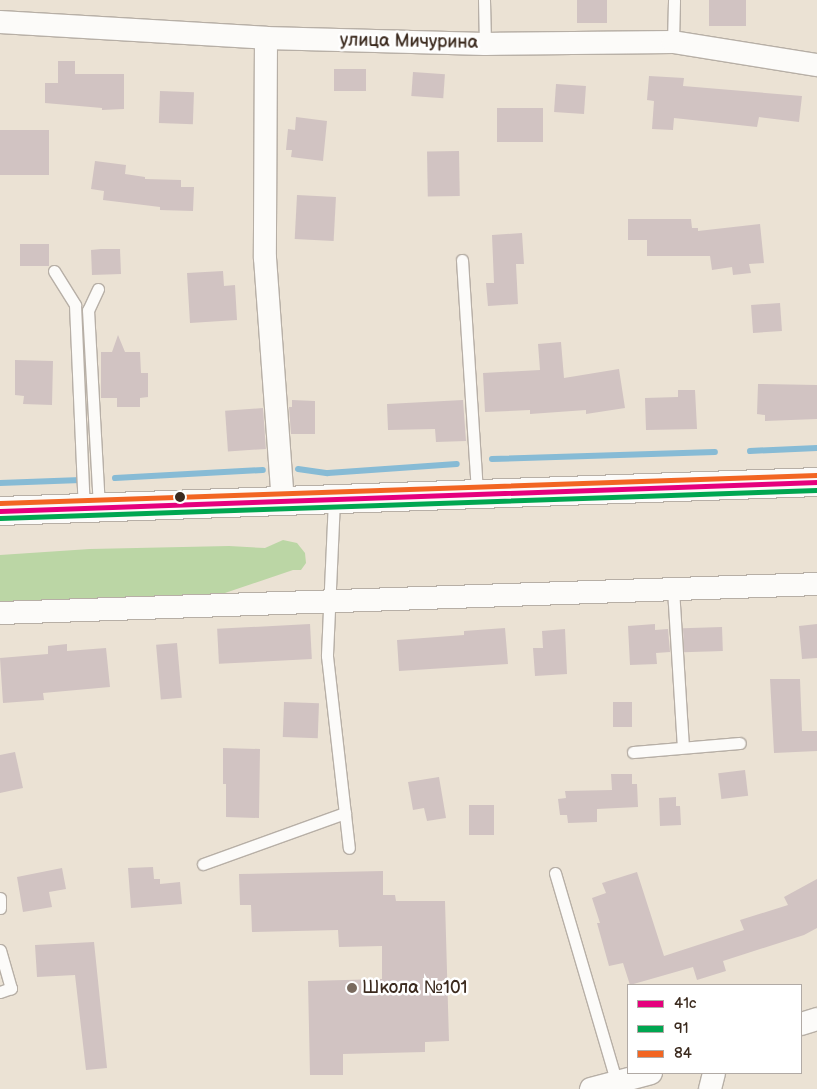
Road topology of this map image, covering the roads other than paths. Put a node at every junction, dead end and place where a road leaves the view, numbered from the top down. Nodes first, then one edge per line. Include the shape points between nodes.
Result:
1 (484, 0) edge
2 (674, 0) edge
3 (0, 22) edge
4 (266, 38) junction
5 (673, 42) junction
6 (484, 44) junction
7 (817, 65) edge
8 (462, 260) dead end
9 (54, 272) dead end
10 (98, 289) dead end
11 (817, 482) edge
12 (477, 495) junction
13 (334, 500) junction
14 (283, 502) junction
15 (92, 508) junction
16 (0, 511) edge
17 (817, 584) edge
18 (672, 589) junction
19 (330, 602) junction
20 (0, 613) edge
21 (740, 743) dead end
22 (682, 747) junction
23 (633, 752) dead end
24 (345, 813) junction
25 (349, 848) dead end
26 (203, 864) dead end
27 (555, 873) dead end
28 (0, 898) edge
29 (0, 908) edge
30 (0, 950) edge
31 (0, 992) edge
32 (817, 1019) edge
33 (802, 1024) edge
34 (647, 1074) edge
35 (714, 1074) edge
36 (617, 1082) junction
37 (591, 1089) edge
38 (710, 1089) edge

1 - 6 lane
2 - 5 lane
3 - 4 street, улица Мичурина
4 - 6 street, улица Мичурина
4 - 14 street via 265,258
5 - 6 street, улица Мичурина
5 - 7 street, улица Мичурина
8 - 12 lane
9 - 15 lane via 76,305
10 - 15 lane via 88,310
11 - 12 main road
12 - 13 main road
13 - 14 main road
13 - 19 lane
14 - 15 main road
15 - 16 main road
17 - 18 street
18 - 19 street
18 - 22 lane
19 - 20 street
19 - 24 lane via 327,656
21 - 22 lane
22 - 23 lane
24 - 25 lane
24 - 26 lane
27 - 36 lane
28 - 29 lane
30 - 31 lane via 11,988
32 - 33 street
34 - 36 street
35 - 38 street
36 - 37 street

